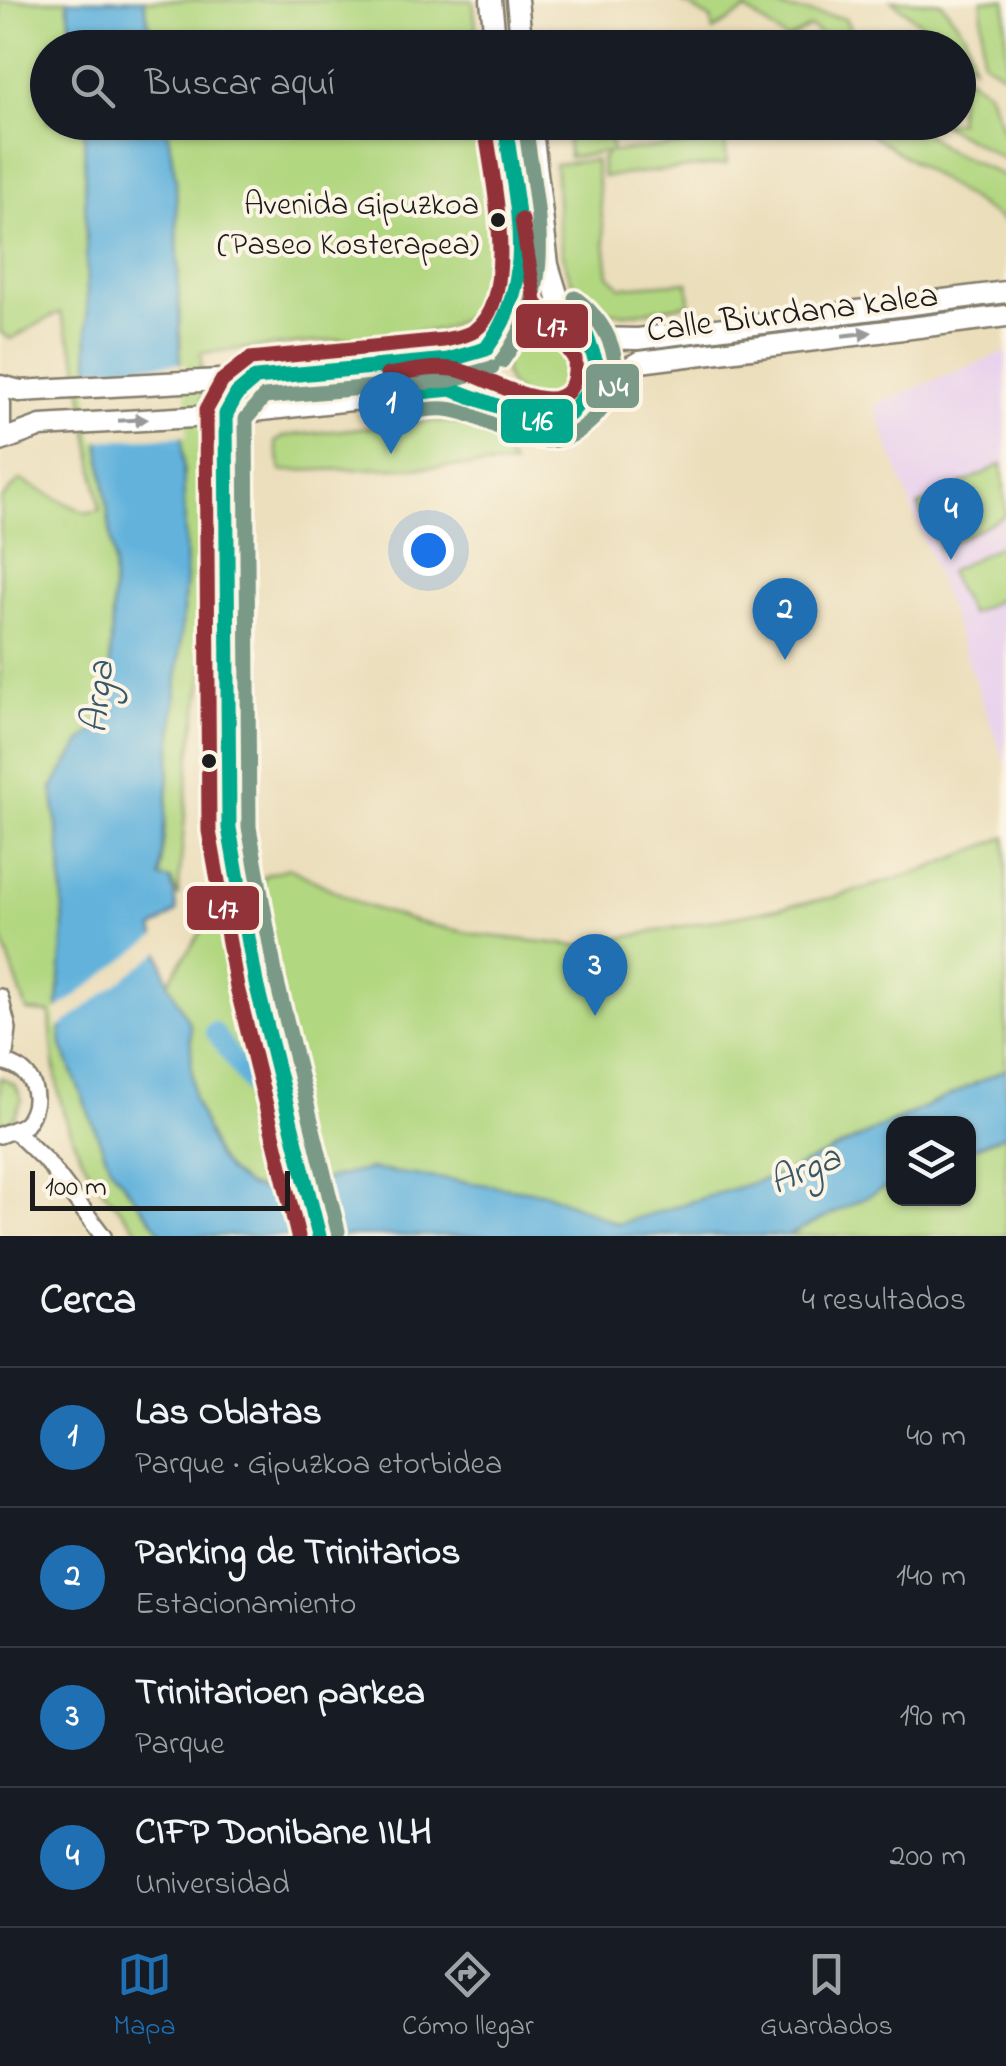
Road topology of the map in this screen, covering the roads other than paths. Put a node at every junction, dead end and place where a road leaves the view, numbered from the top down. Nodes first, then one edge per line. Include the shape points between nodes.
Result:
1 (491, 0) edge
2 (517, 0) edge
3 (494, 30) edge
4 (520, 30) edge
5 (507, 140) edge
6 (533, 140) edge
7 (1006, 292) edge
8 (563, 314) junction
9 (1006, 316) edge
10 (508, 319) junction
11 (588, 338) junction
12 (486, 349) junction
13 (256, 378) junction
14 (0, 386) edge
15 (592, 386) junction
16 (0, 403) edge
17 (504, 409) junction
18 (216, 415) junction
19 (0, 428) edge
20 (0, 441) edge
21 (0, 998) edge
22 (2, 1062) edge
23 (282, 1096) junction
24 (8, 1134) edge
25 (103, 1236) edge
26 (305, 1236) edge
27 (319, 1236) edge

1 - 3 street
2 - 4 street
5 - 10 street via 522,266
6 - 8 street via 548,265
7 - 11 street, Calle Biurdana kalea via 638,339
8 - 10 street via 525,311
8 - 11 street
15 -> 9 street, Calle Biurdana kalea via 640,362
10 - 12 street
11 - 15 street via 595,353
12 - 13 street via 448,360
12 - 17 street via 483,371
13 - 14 street via 20,391
13 - 18 street
15 - 17 street via 582,404 544,422
16 - 19 street
17 - 18 street via 452,390
20 -> 18 street via 60,424
18 - 23 street via 230,828
21 - 22 street via 8,1029
22 - 24 street via 25,1072 36,1093 32,1116
23 - 26 street
23 - 27 street
24 - 25 street via 48,1163

